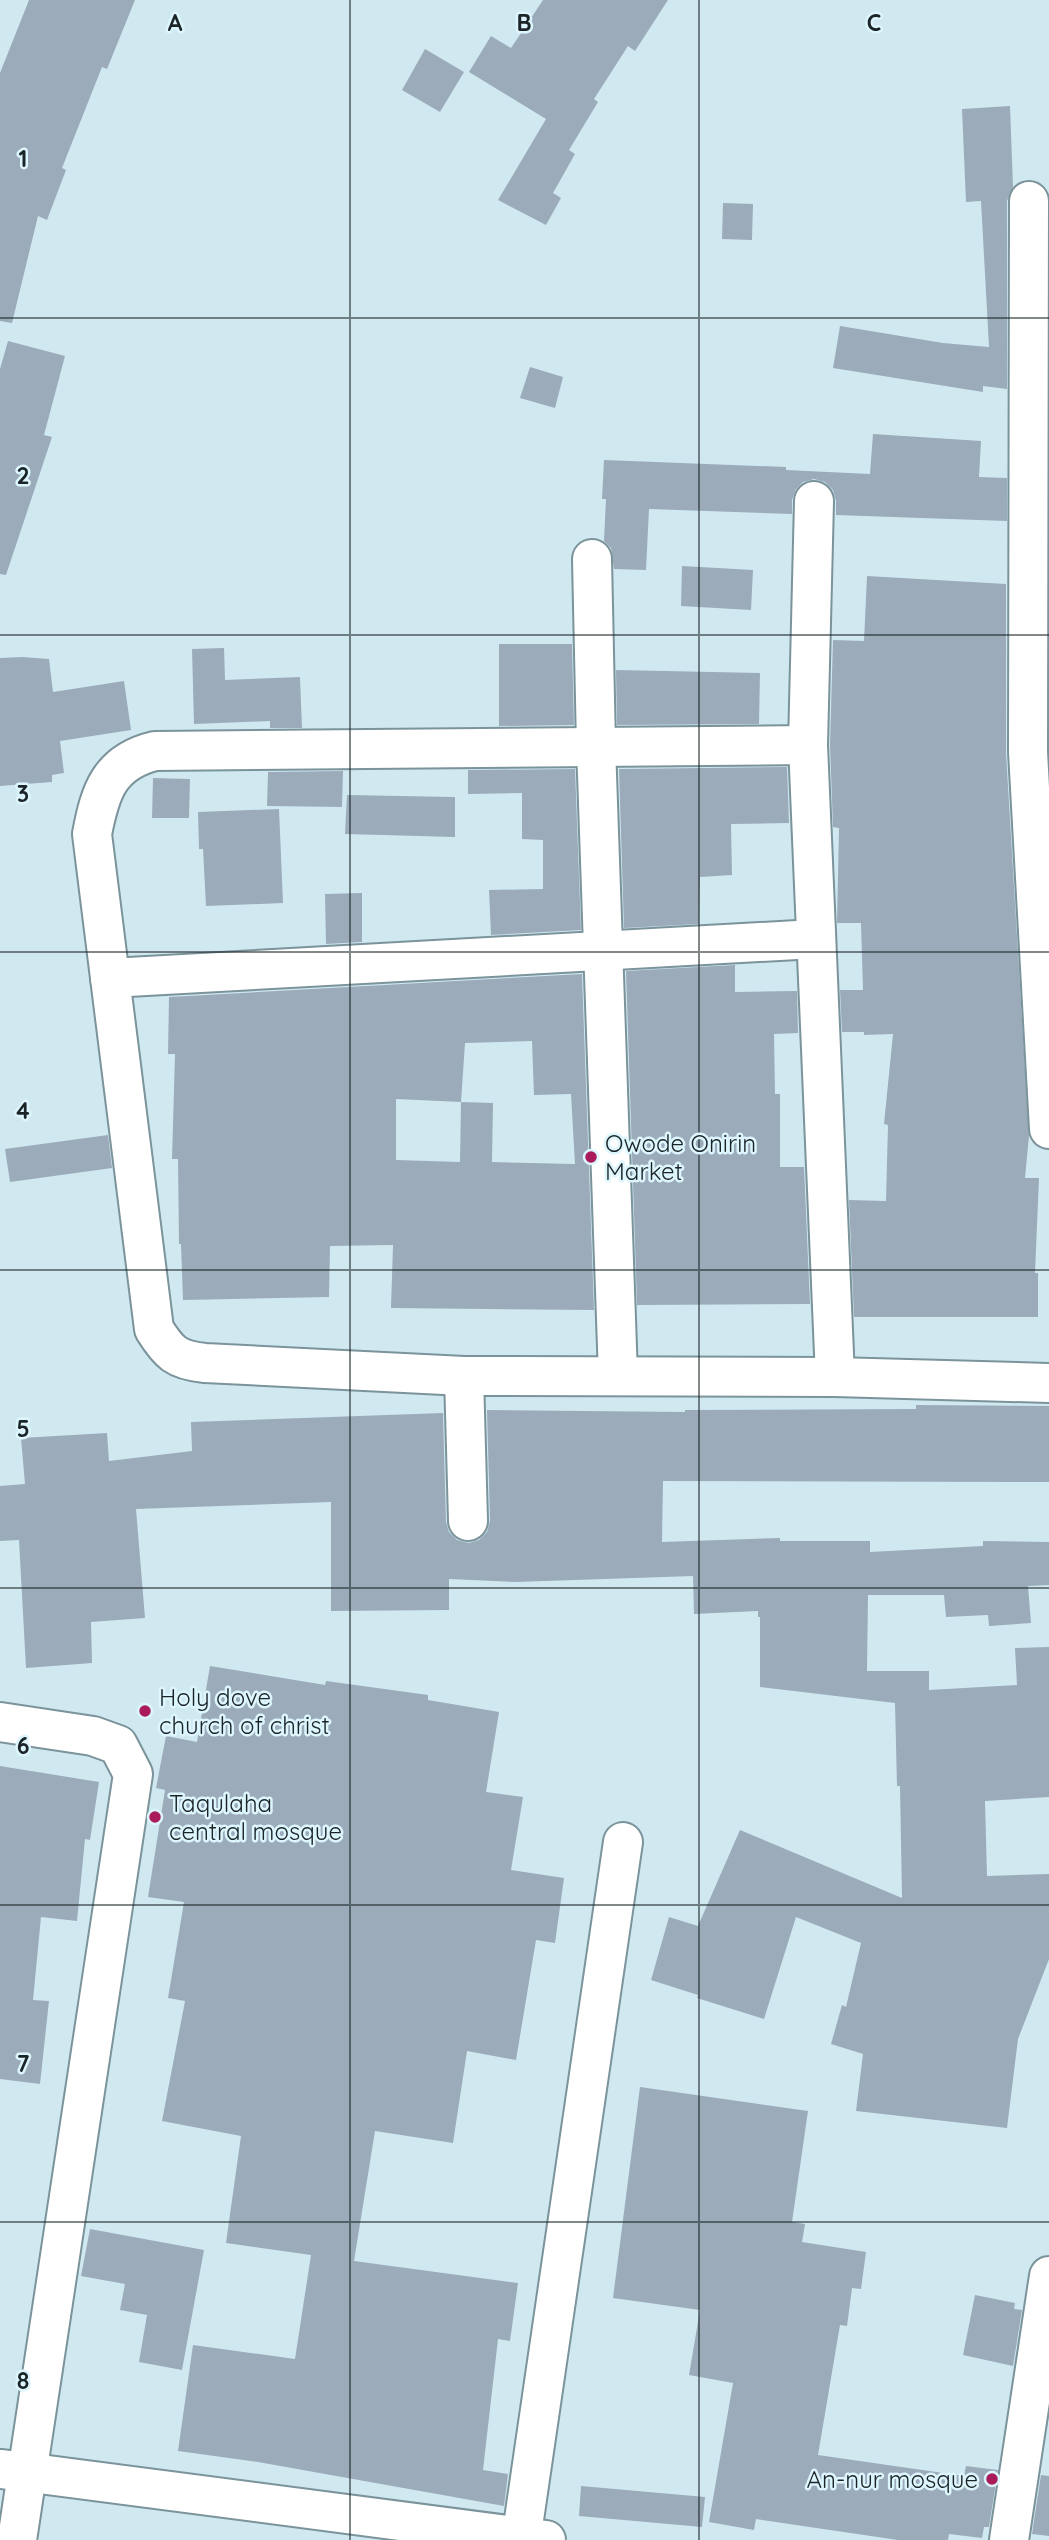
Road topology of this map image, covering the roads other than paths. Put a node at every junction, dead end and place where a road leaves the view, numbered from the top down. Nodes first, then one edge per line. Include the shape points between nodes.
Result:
1 (1029, 201) dead end
2 (814, 501) dead end
3 (592, 559) dead end
4 (808, 744) junction
5 (596, 746) junction
6 (816, 939) junction
7 (604, 950) junction
8 (110, 978) junction
9 (1049, 1129) edge
10 (464, 1376) junction
11 (618, 1376) junction
12 (835, 1377) junction
13 (1049, 1383) edge
14 (468, 1521) dead end
15 (0, 1722) edge
16 (623, 1842) dead end
17 (1049, 2276) edge
18 (13, 2470) edge
19 (530, 2539) edge
20 (17, 2540) edge
21 (1009, 2540) edge

1 - 9 street via 1028,751
2 - 4 street
3 - 5 street
4 - 5 street
4 - 6 street
5 - 7 street
5 - 8 street via 155,751 140,755 118,769 99,797 92,834
6 - 7 street
6 - 12 street
7 - 8 street
7 - 11 street
8 - 10 street via 153,1329 167,1350 185,1361 205,1363
10 - 11 street
10 - 14 street
11 - 12 street
12 - 13 street
15 - 18 street via 93,1736 118,1745 134,1774
16 - 19 street
17 - 21 street
18 - 19 street
18 - 20 street

